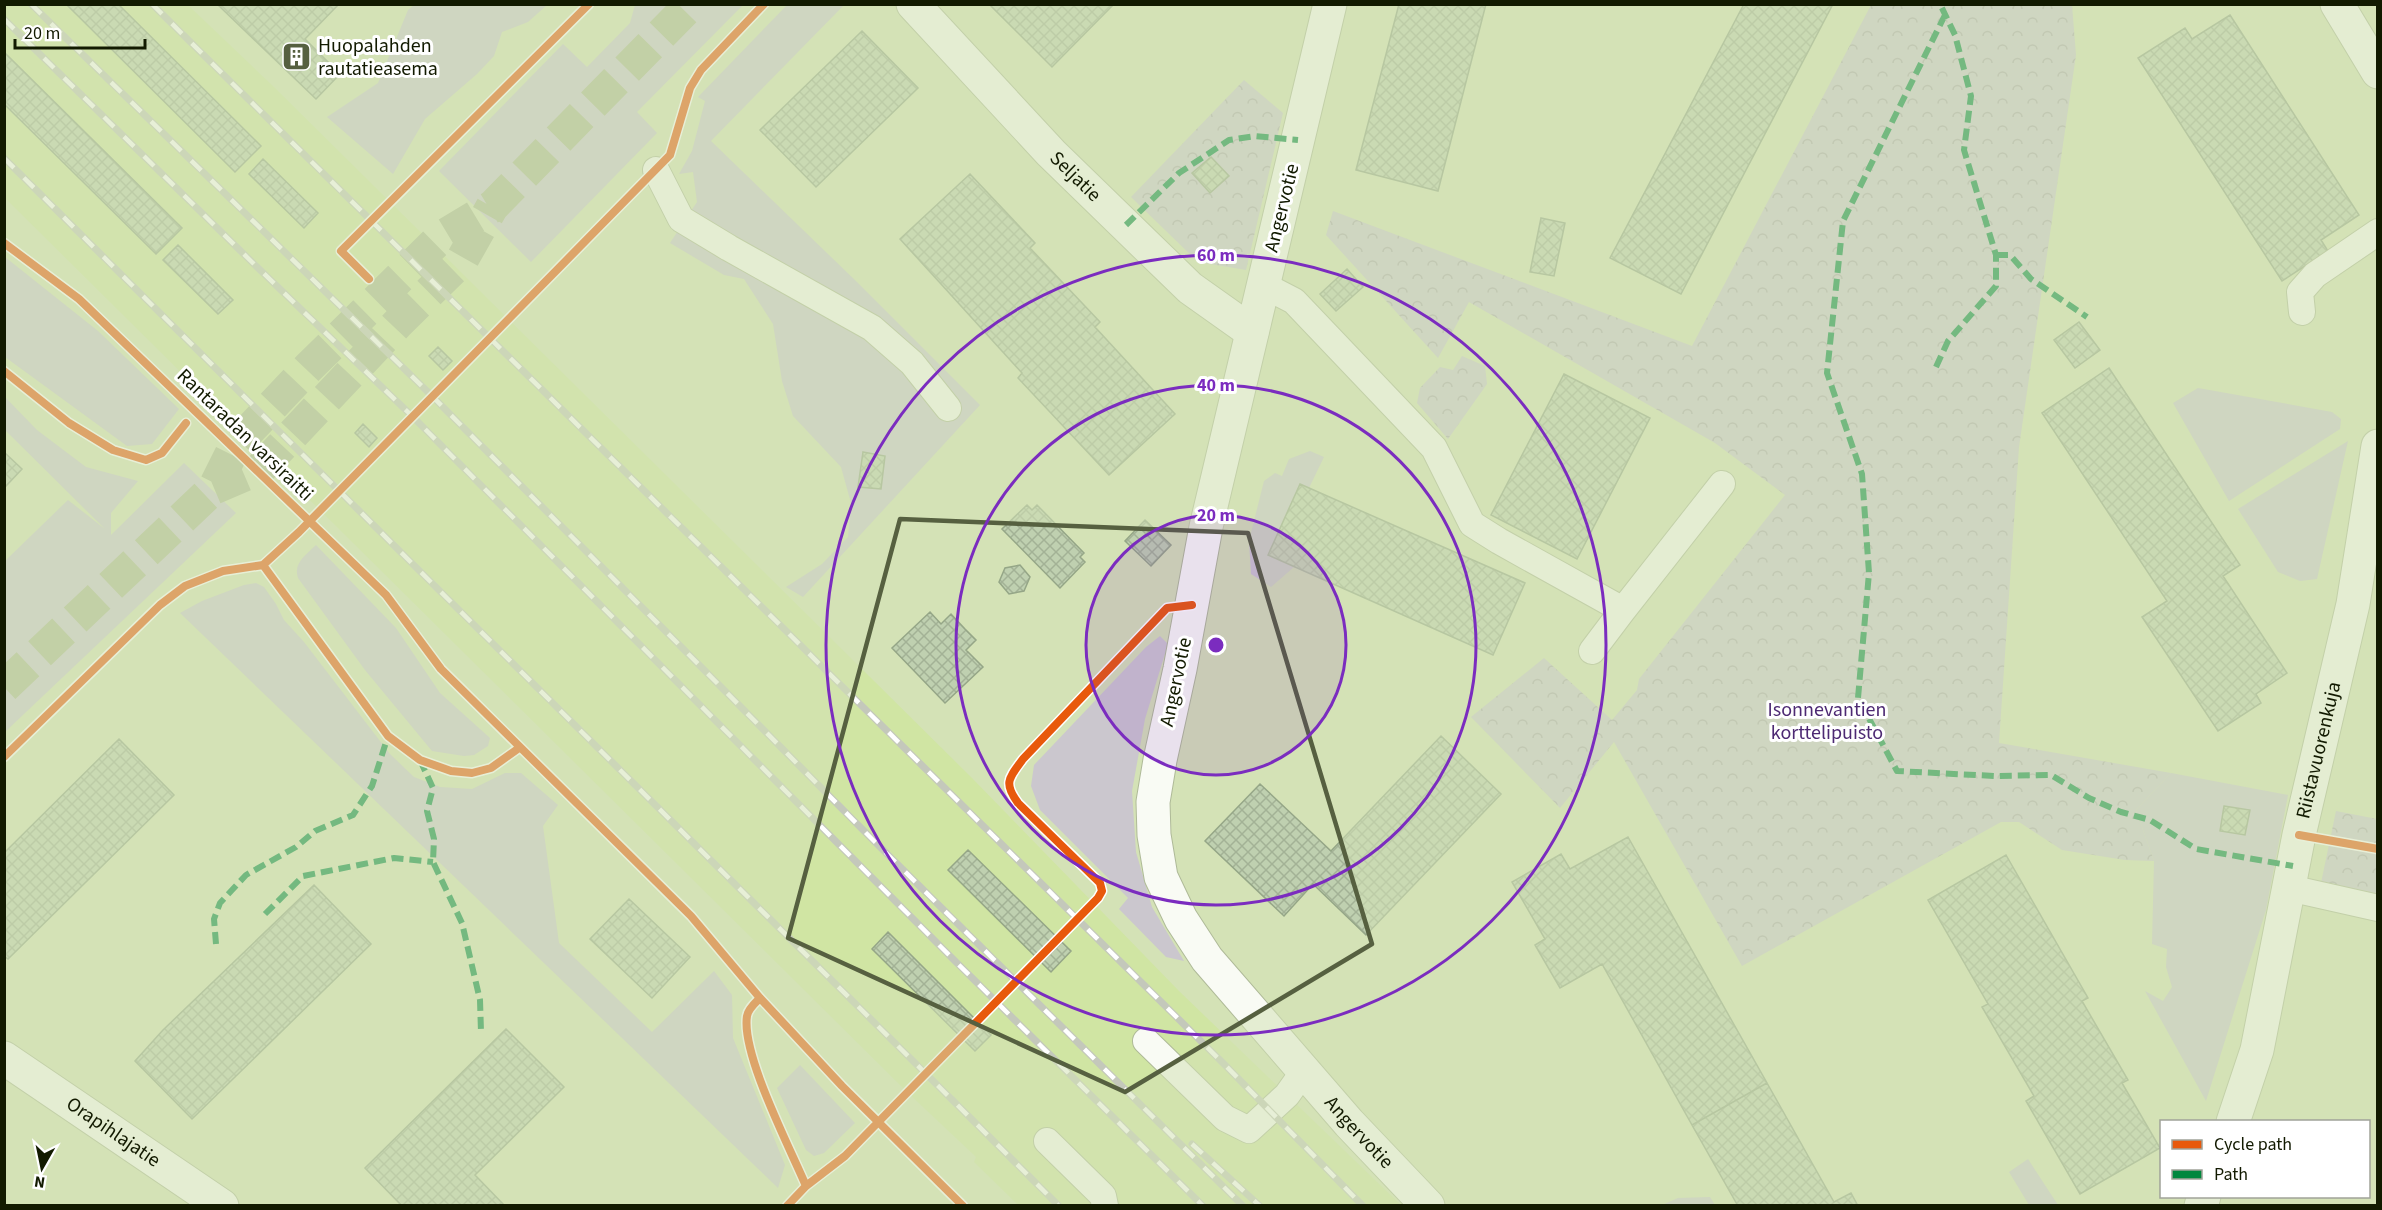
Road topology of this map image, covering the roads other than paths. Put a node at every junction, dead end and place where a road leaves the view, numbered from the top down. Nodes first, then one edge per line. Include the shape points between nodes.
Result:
1 (913, 4) edge
2 (1330, 4) edge
3 (2337, 4) edge
4 (2378, 72) edge
5 (656, 170) dead end
6 (2378, 232) edge
7 (1263, 285) junction
8 (2302, 312) dead end
9 (1252, 332) junction
10 (948, 408) dead end
11 (2378, 446) edge
12 (1722, 484) dead end
13 (1623, 610) junction
14 (1592, 651) dead end
15 (2289, 888) junction
16 (2378, 908) edge
17 (1146, 1041) dead end
18 (4, 1058) edge
19 (1304, 1071) junction
20 (2234, 1120) edge
21 (1047, 1141) dead end
22 (222, 1206) edge
23 (1105, 1206) edge
24 (1428, 1206) edge

1 - 9 street, Seljatie via 1051,153 1190,288
2 - 7 street, Angervotie
3 - 4 street
5 - 10 lane via 681,219 872,328 912,363
6 - 8 lane via 2315,275 2300,292
7 - 9 street, Angervotie
7 - 13 lane via 1294,301 1434,448 1472,524
9 - 19 street, Angervotie via 1206,527 1160,760 1154,835 1161,877 1181,919 1208,959
11 - 15 street, Riistavuorenkuja via 2353,604
12 - 13 lane
13 - 14 lane
15 - 16 lane
15 - 20 street, Riistavuorenkuja via 2257,1050
17 - 19 lane via 1225,1118 1249,1130 1287,1095
18 - 22 street, Orapihlajatie
19 - 24 street, Angervotie
21 - 23 lane via 1103,1196

